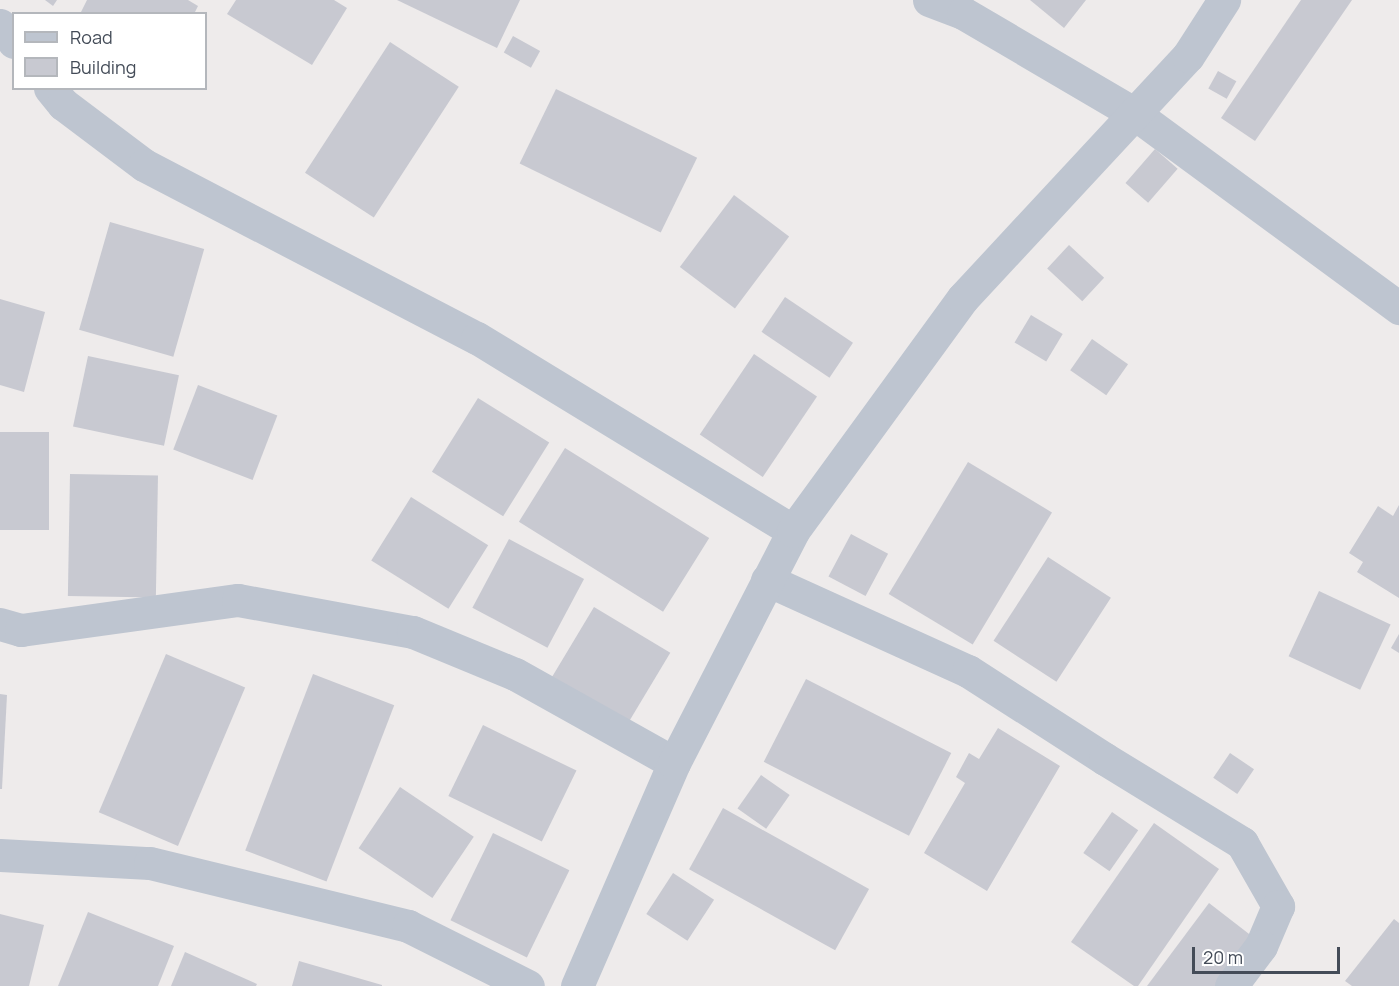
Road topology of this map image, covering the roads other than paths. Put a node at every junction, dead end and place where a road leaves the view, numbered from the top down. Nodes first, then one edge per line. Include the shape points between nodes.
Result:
1 (928, 0) edge
2 (1224, 0) edge
3 (0, 25) edge
4 (12, 40) edge
5 (52, 90) edge
6 (1135, 114) junction
7 (1399, 308) edge
8 (793, 531) junction
9 (768, 580) junction
10 (0, 624) edge
11 (674, 763) junction
12 (0, 855) edge
13 (528, 986) edge
14 (577, 986) edge
15 (1231, 986) edge

1 - 6 street via 963,13
2 - 6 street via 1188,56
3 - 4 street
5 - 8 street via 63,104 144,165 477,338
6 - 7 street
6 - 8 street via 963,298
8 - 9 street
9 - 11 street
9 - 15 street via 968,671 1242,843 1278,906 1261,946
10 - 11 street via 21,630 238,600 413,632 515,674
11 - 14 street
12 - 13 street via 150,863 408,926

